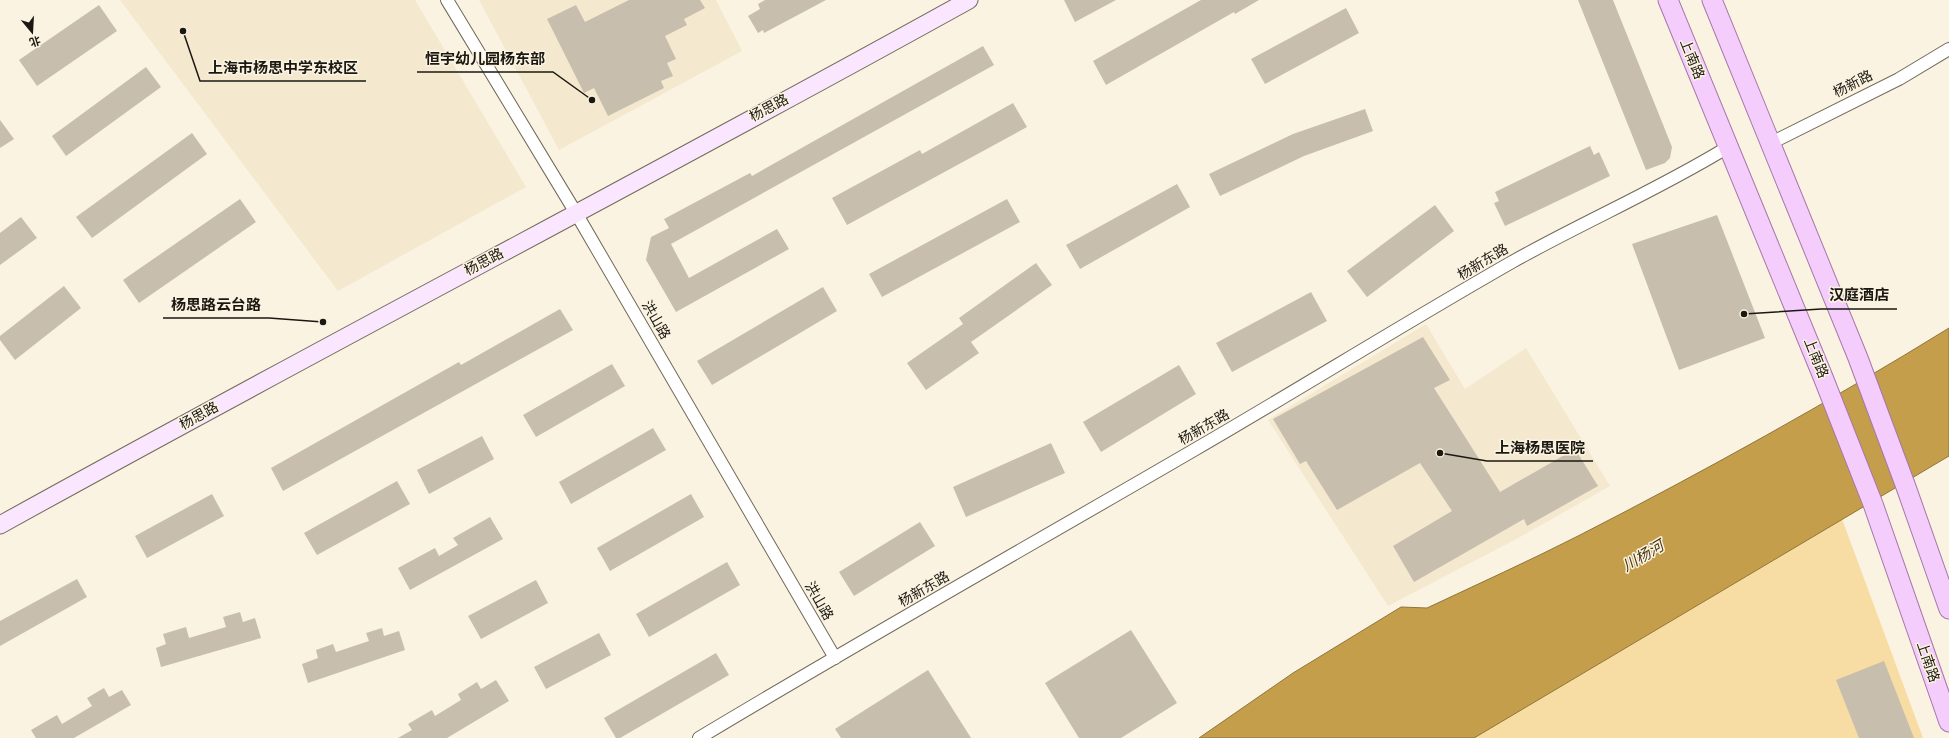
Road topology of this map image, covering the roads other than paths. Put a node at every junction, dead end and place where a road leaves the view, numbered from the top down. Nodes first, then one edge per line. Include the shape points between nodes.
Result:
1 (448, 0) edge
2 (969, 0) edge
3 (1668, 0) edge
4 (1712, 0) edge
5 (1949, 49) edge
6 (1770, 144) junction
7 (1728, 147) junction
8 (576, 213) junction
9 (0, 525) edge
10 (1949, 609) edge
11 (835, 658) junction
12 (1949, 722) edge
13 (699, 738) edge

1 - 8 street, 洪山路
2 - 8 street, 杨思路
3 - 7 main road, 上南路
4 - 6 main road
5 - 6 street, 杨新路 via 1899,79
6 - 10 main road via 1858,358
7 - 11 street, 杨新东路 via 1695,167 1585,222 1509,264 1197,449
7 - 12 main road, 上南路 via 1873,504
8 - 9 street, 杨思路 via 331,343
8 - 11 street, 洪山路
11 - 13 street, 杨新东路

